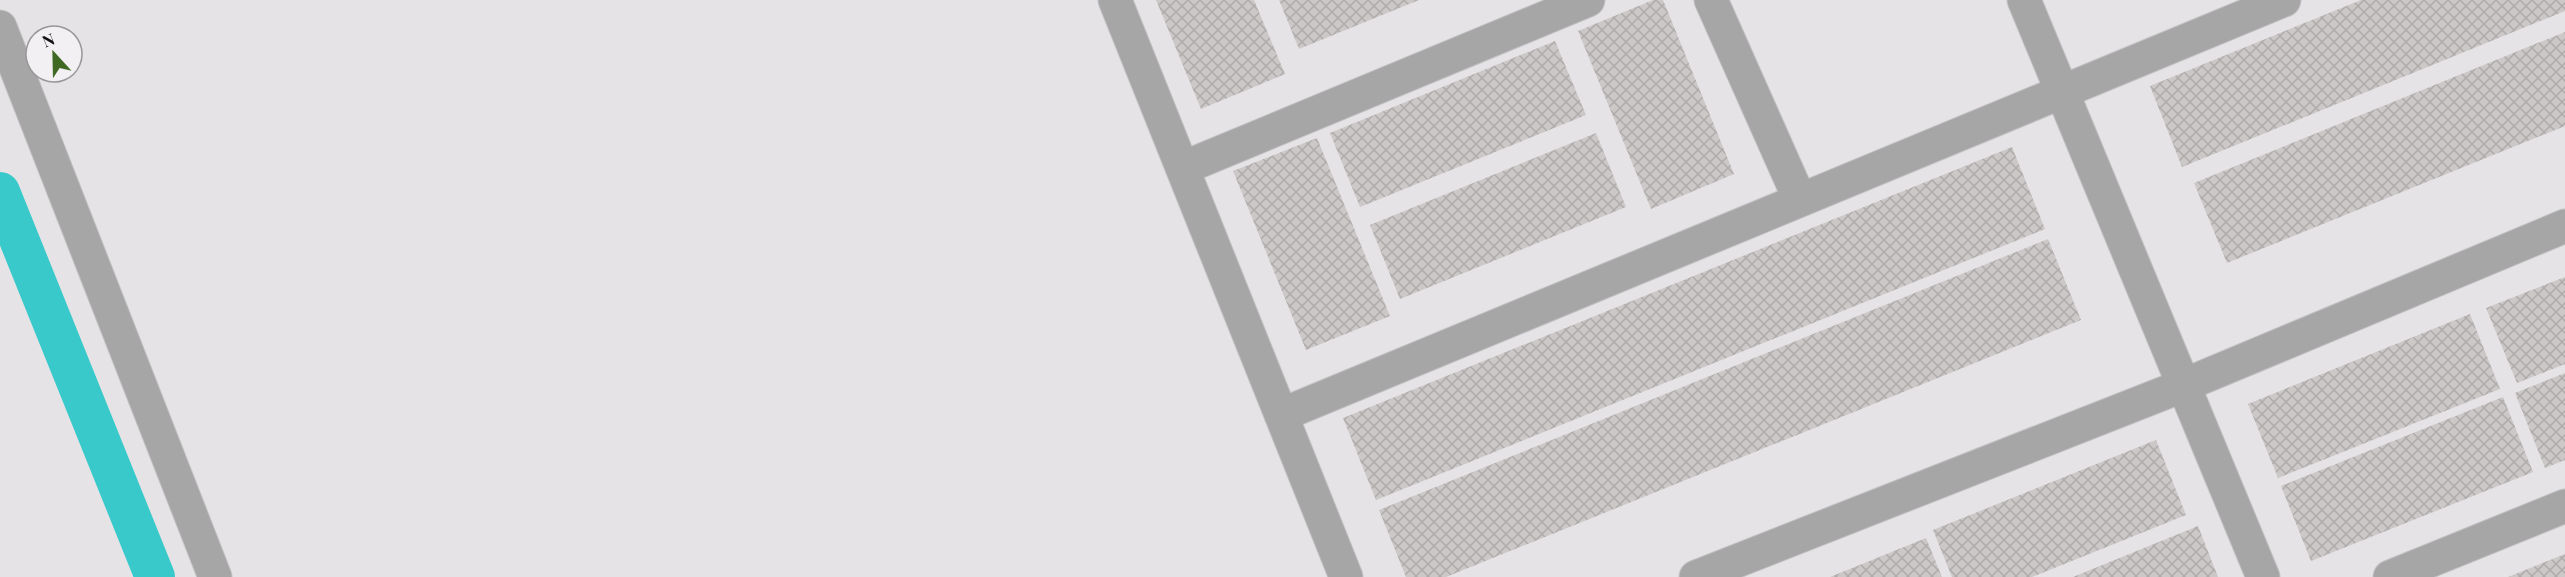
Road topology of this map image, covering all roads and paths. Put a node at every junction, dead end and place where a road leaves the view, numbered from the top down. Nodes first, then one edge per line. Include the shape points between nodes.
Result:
1 (1115, 0) edge
2 (1588, 0) edge
3 (1712, 0) edge
4 (2024, 0) edge
5 (2283, 0) edge
6 (0, 27) edge
7 (2062, 92) junction
8 (1183, 168) junction
9 (1800, 200) junction
10 (2565, 226) edge
11 (2182, 386) junction
12 (1281, 416) junction
13 (2565, 506) edge
14 (215, 577) edge
15 (1346, 577) edge
16 (1696, 577) edge
17 (2263, 577) edge
18 (2390, 577) edge

1 - 8 street
2 - 8 street
3 - 9 street
4 - 7 street
5 - 7 street
6 - 14 street
7 - 9 street
7 - 11 street
8 - 12 street
9 - 12 street
10 - 11 street
11 - 16 street
11 - 17 street
12 - 15 street
13 - 18 street

